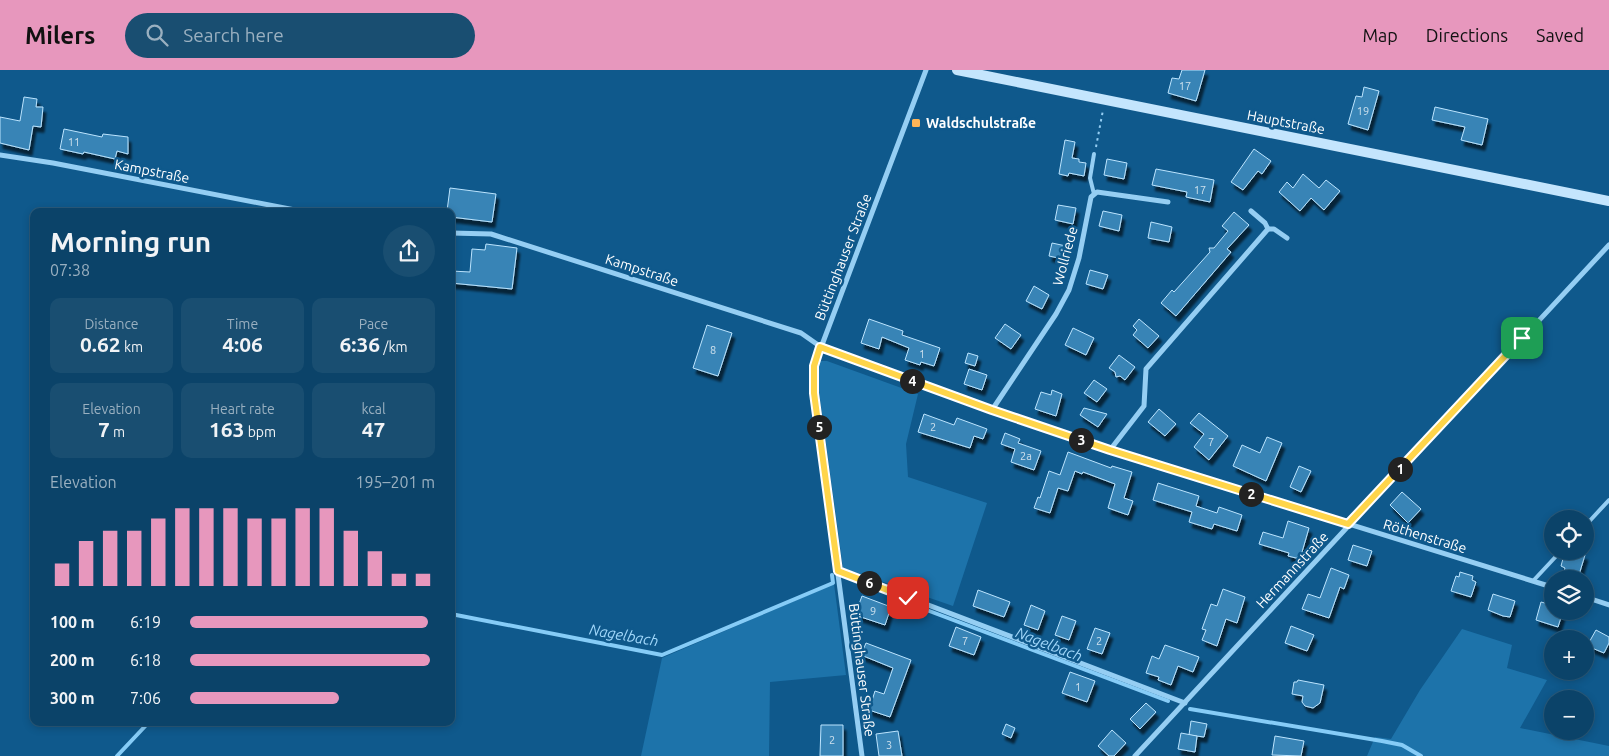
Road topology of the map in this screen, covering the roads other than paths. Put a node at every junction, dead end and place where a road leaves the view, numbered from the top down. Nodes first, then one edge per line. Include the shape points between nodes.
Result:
1 (926, 70) edge
2 (957, 70) edge
3 (1094, 154) road end
4 (0, 155) edge
5 (1094, 194) junction
6 (1609, 201) edge
7 (1168, 202) dead end
8 (285, 208) edge
9 (1251, 211) dead end
10 (1268, 229) junction
11 (455, 233) edge
12 (1287, 238) dead end
13 (1609, 245) edge
14 (820, 347) junction
15 (992, 410) junction
16 (1110, 450) junction
17 (1609, 500) edge
18 (1594, 516) edge
19 (1348, 524) junction
20 (1553, 560) edge
21 (838, 571) junction
22 (1533, 581) junction
23 (1544, 584) edge
24 (1594, 600) edge
25 (1609, 605) edge
26 (1185, 703) junction
27 (862, 756) edge
28 (1135, 756) edge

1 - 14 street, Büttinghauser Straße
2 - 6 main road, Hauptstraße
3 - 5 lane via 1090,178
4 - 8 street, Kampstraße
5 - 7 street
5 - 15 street, Wollriede via 1069,290
9 - 10 street
10 - 12 street via 1274,229
10 - 16 street via 1146,369 1144,406
11 - 14 street, Kampstraße via 491,234 801,332
13 - 19 street, Hermannstraße
14 - 15 street, Röthenstraße
14 - 21 street, Büttinghauser Straße via 814,366 814,393
15 - 16 street, Röthenstraße
16 - 19 street, Röthenstraße
17 - 18 lane
19 - 22 street, Röthenstraße
19 - 26 street, Hermannstraße
20 - 22 lane
21 - 26 street
21 - 27 street, Büttinghauser Straße
22 - 23 street, Röthenstraße
24 - 25 street
26 - 28 street, Hermannstraße

